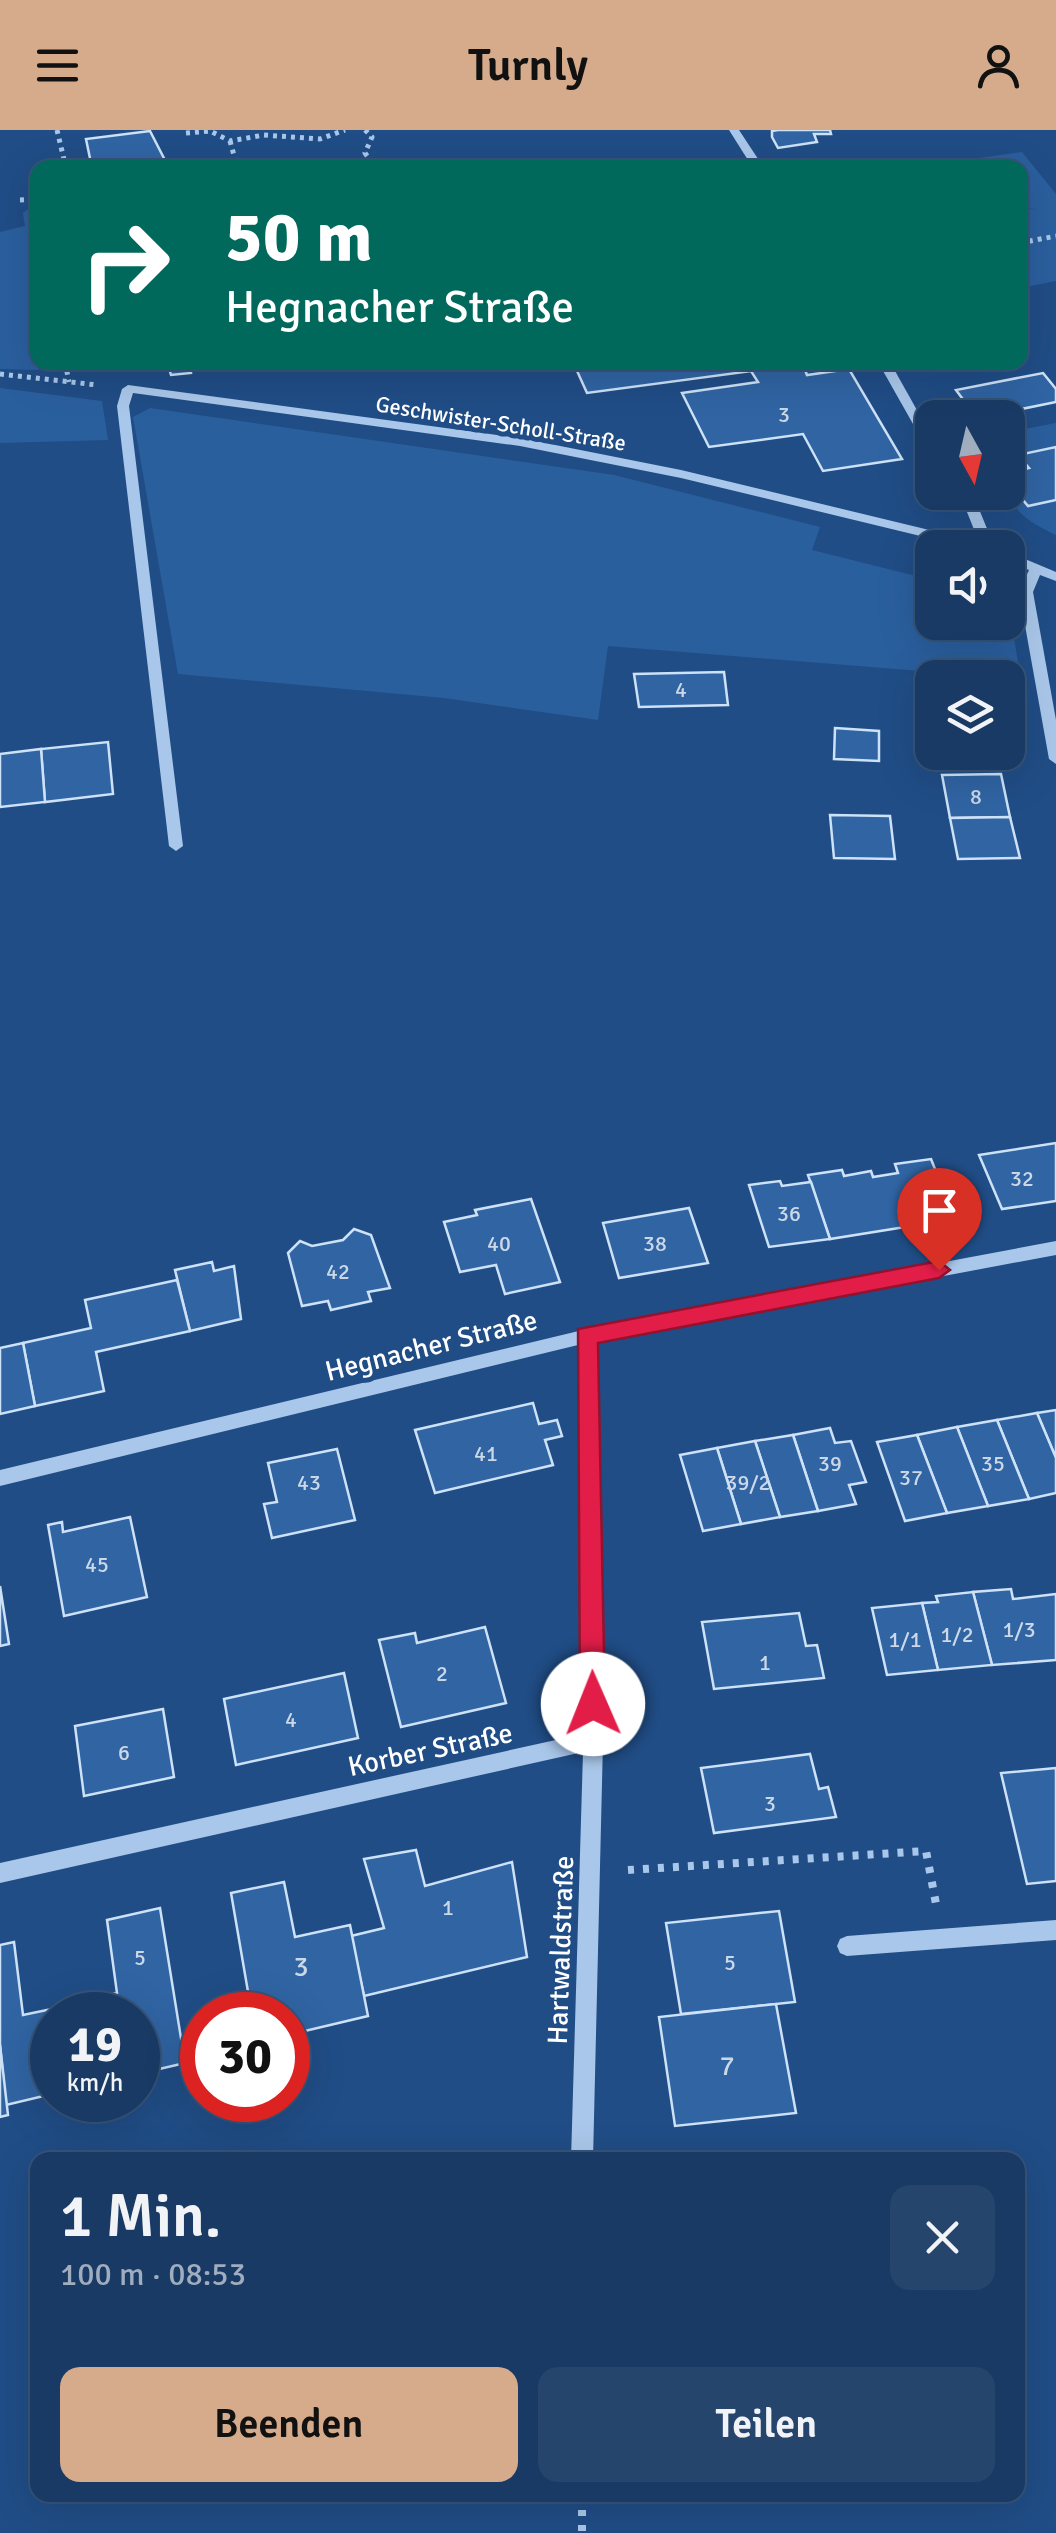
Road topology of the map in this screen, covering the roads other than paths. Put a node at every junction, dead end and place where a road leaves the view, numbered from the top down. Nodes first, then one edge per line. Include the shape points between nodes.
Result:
1 (734, 130) edge
2 (754, 160) edge
3 (888, 370) edge
4 (915, 418) edge
5 (915, 530) edge
6 (1025, 563) edge
7 (1036, 568) junction
8 (1056, 577) edge
9 (1056, 760) edge
10 (176, 846) dead end
11 (1056, 1248) edge
12 (586, 1336) junction
13 (0, 1478) edge
14 (593, 1742) junction
15 (0, 1872) edge
16 (1056, 1930) edge
17 (847, 1946) dead end
18 (582, 2152) edge

1 - 2 street
3 - 4 street
5 - 10 street, Geschwister-Scholl-Straße via 520,442 128,388 123,406
6 - 7 street
7 - 8 street
7 - 9 street via 1026,592
11 - 12 street, Hegnacher Straße
12 - 13 street, Hegnacher Straße
12 - 14 street
14 - 15 street, Korber Straße
14 - 18 street, Hartwaldstraße
16 - 17 street

